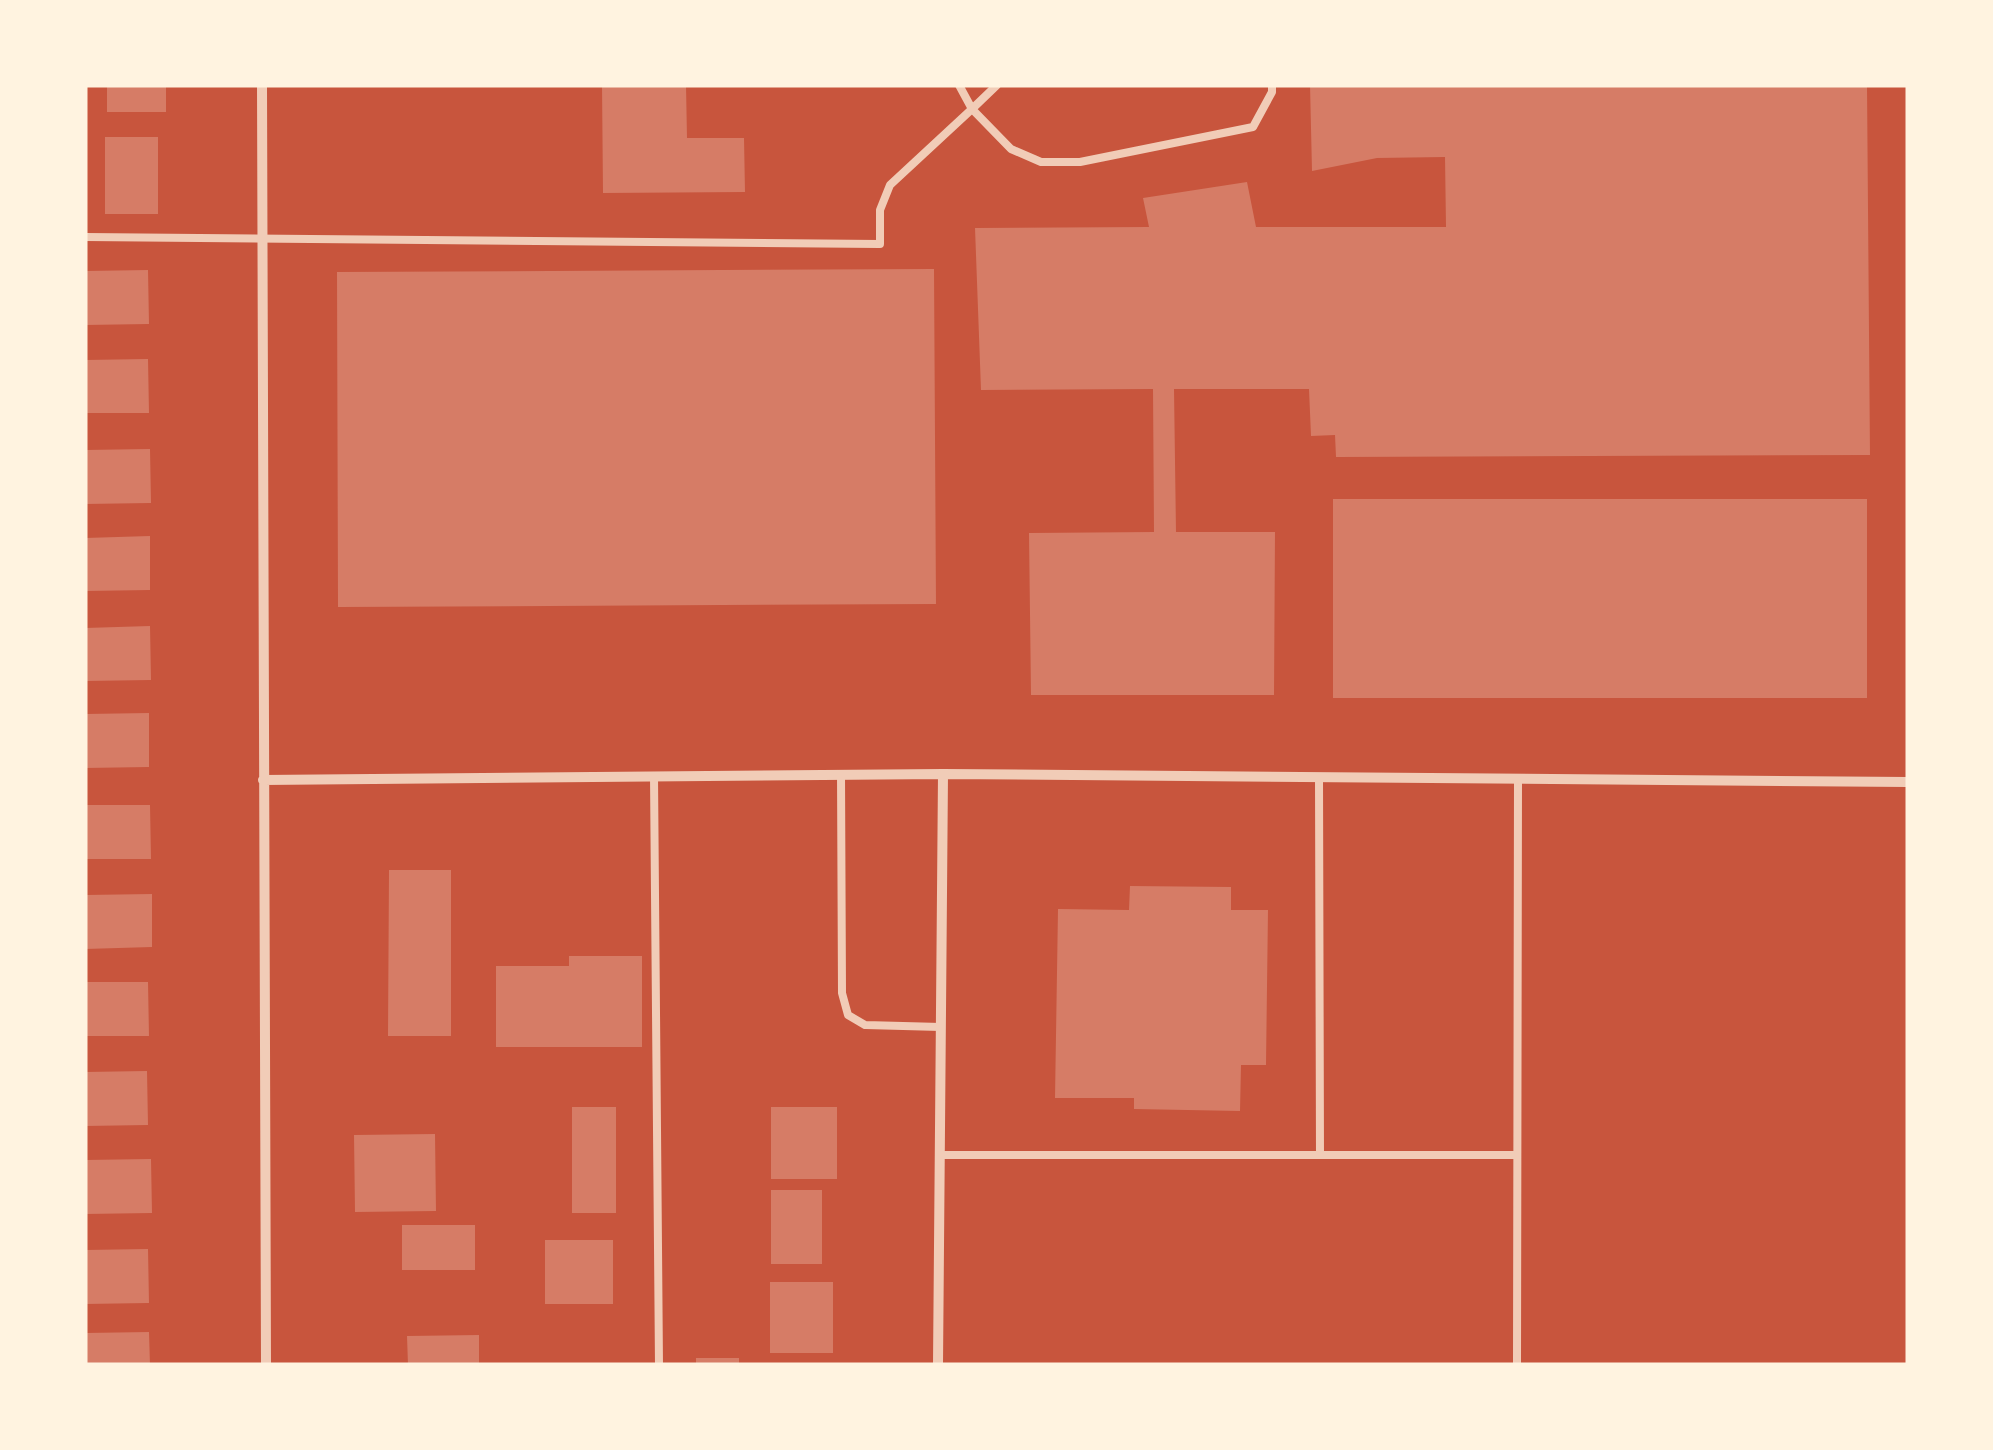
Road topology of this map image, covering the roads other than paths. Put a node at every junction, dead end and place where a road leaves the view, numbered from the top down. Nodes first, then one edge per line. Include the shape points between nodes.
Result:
1 (262, 85) edge
2 (959, 85) edge
3 (997, 85) edge
4 (1272, 85) edge
5 (972, 108) junction
6 (85, 237) edge
7 (263, 237) junction
8 (840, 774) junction
9 (943, 774) junction
10 (654, 776) junction
11 (1320, 777) junction
12 (1518, 779) junction
13 (263, 780) junction
14 (1908, 782) edge
15 (941, 1027) junction
16 (940, 1155) junction
17 (1320, 1155) junction
18 (1518, 1155) junction
19 (266, 1365) edge
20 (659, 1365) edge
21 (938, 1365) edge
22 (1517, 1365) edge

1 - 7 street
2 - 5 lane
3 - 5 lane
4 - 5 lane via 1253,127 1080,162 1042,162 1011,149
5 - 7 lane via 890,185 880,210 880,244
6 - 7 lane
7 - 13 street
8 - 9 street
8 - 10 street
8 - 15 lane via 842,993 848,1015 866,1024
9 - 11 street
9 - 15 street
10 - 13 street
10 - 20 lane
11 - 12 street
11 - 17 lane
12 - 14 street
12 - 18 lane
13 - 19 street
15 - 16 street
16 - 17 lane
16 - 21 street
17 - 18 lane
18 - 22 lane

